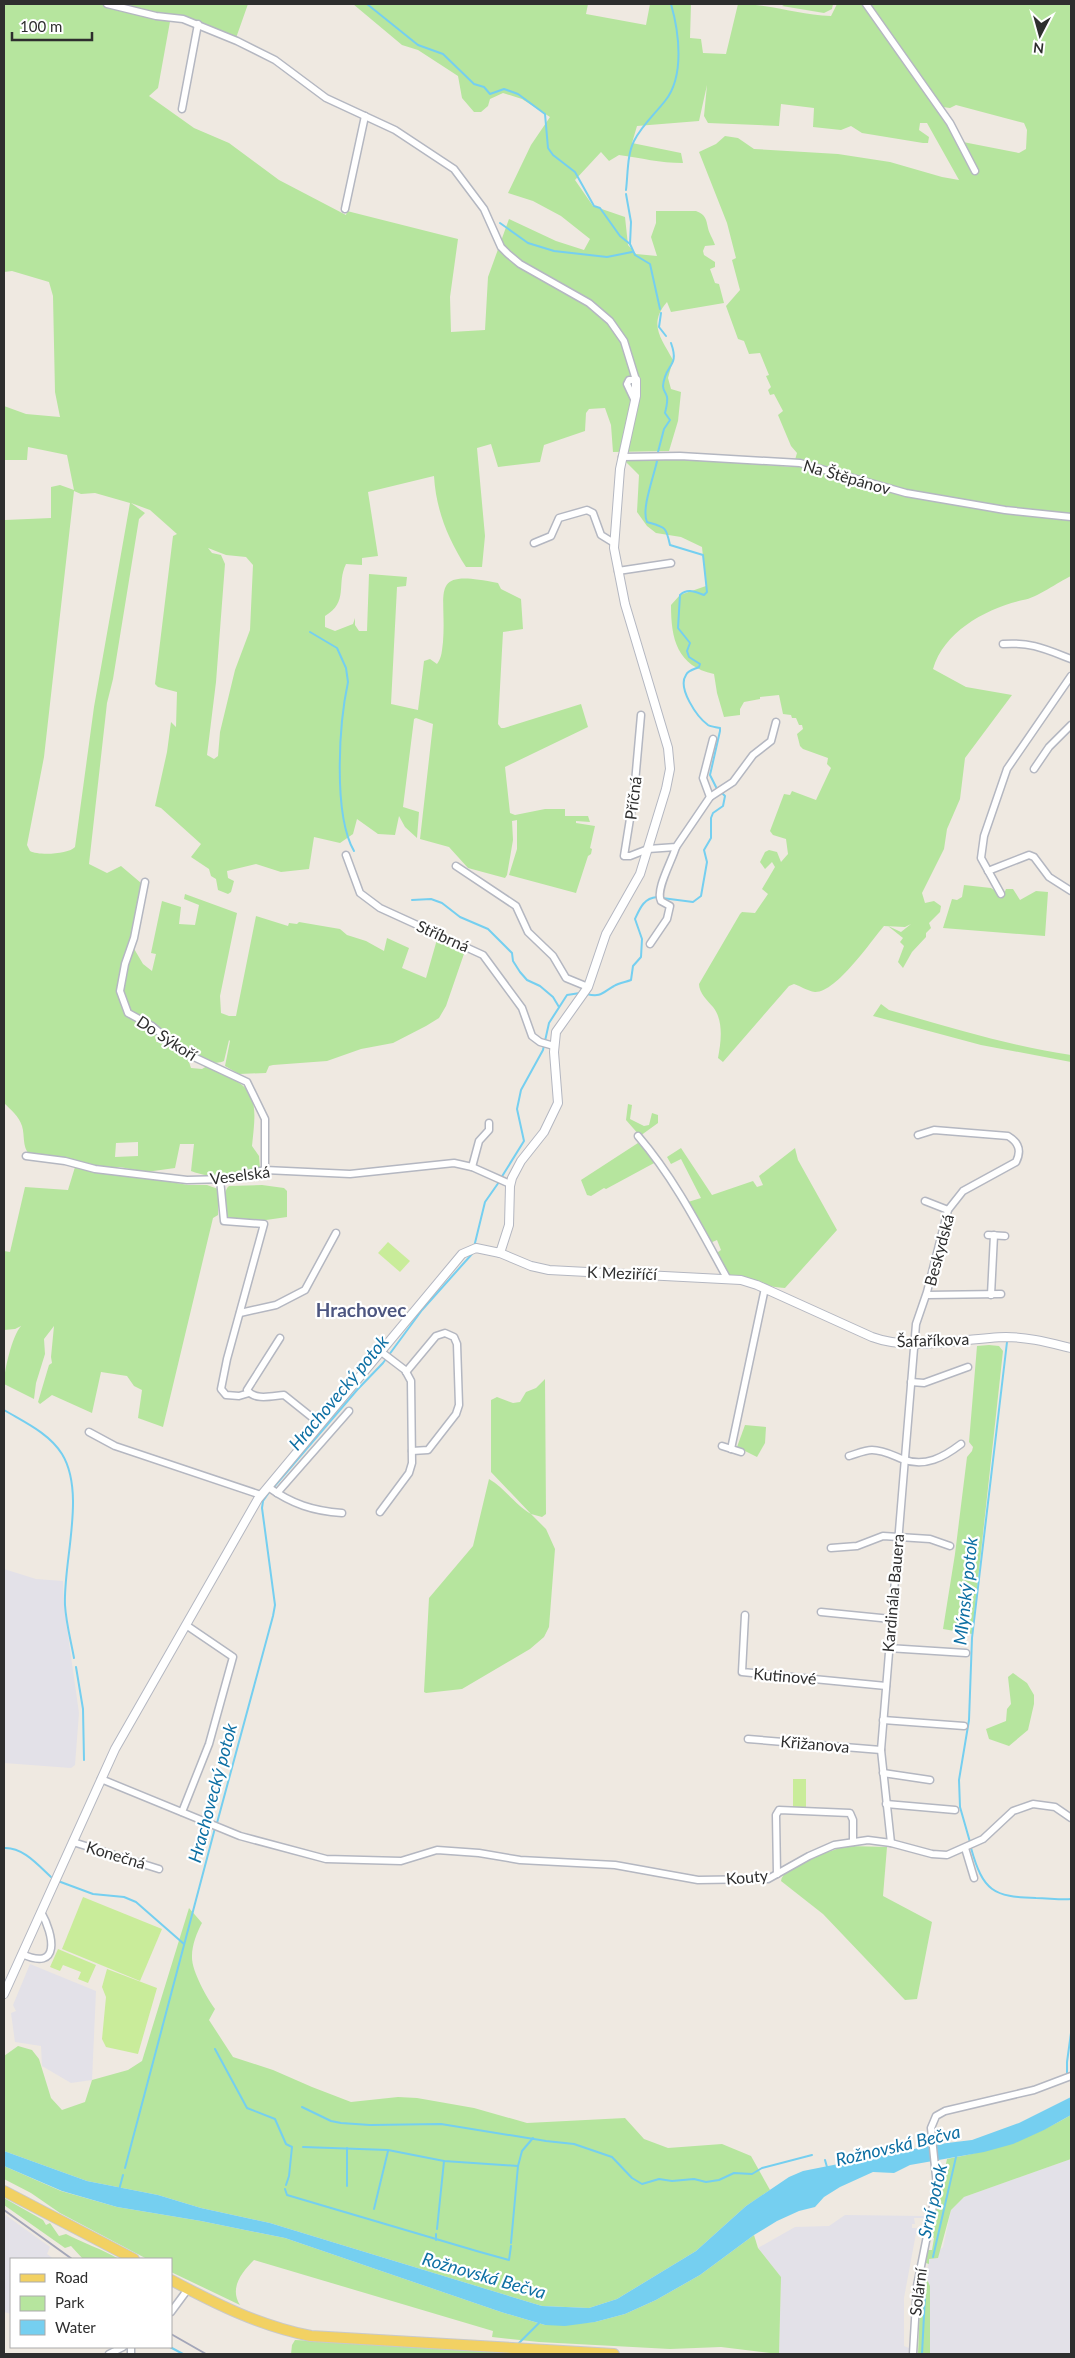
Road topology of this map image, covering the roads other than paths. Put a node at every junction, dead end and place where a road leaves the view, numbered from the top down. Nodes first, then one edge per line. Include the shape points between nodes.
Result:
1 (107, 4) edge
2 (866, 4) edge
3 (198, 24) junction
4 (182, 109) dead end
5 (365, 116) junction
6 (975, 171) dead end
7 (345, 209) dead end
8 (636, 380) joint
9 (622, 457) junction
10 (1071, 517) edge
11 (534, 543) dead end
12 (614, 543) junction
13 (671, 563) dead end
14 (618, 571) junction
15 (1003, 644) dead end
16 (1071, 659) edge
17 (1071, 676) edge
18 (641, 714) dead end
19 (776, 722) dead end
20 (1071, 725) edge
21 (714, 738) dead end
22 (1034, 769) dead end
23 (710, 797) junction
24 (676, 847) junction
25 (648, 849) junction
26 (346, 855) dead end
27 (456, 866) dead end
28 (988, 871) junction
29 (145, 882) dead end
30 (1071, 890) edge
31 (1001, 894) dead end
32 (650, 944) dead end
33 (585, 991) junction
34 (548, 1044) junction
35 (490, 1123) dead end
36 (918, 1135) dead end
37 (638, 1136) dead end
38 (26, 1156) dead end
39 (472, 1167) junction
40 (265, 1170) junction
41 (220, 1179) junction
42 (504, 1181) junction
43 (925, 1202) dead end
44 (948, 1210) junction
45 (336, 1233) dead end
46 (1005, 1236) dead end
47 (500, 1253) junction
48 (727, 1278) junction
49 (747, 1282) joint
50 (765, 1288) junction
51 (1001, 1294) dead end
52 (927, 1295) junction
53 (991, 1295) junction
54 (240, 1313) junction
55 (280, 1338) dead end
56 (915, 1343) junction
57 (1071, 1348) edge
58 (385, 1355) junction
59 (968, 1367) dead end
60 (406, 1372) junction
61 (911, 1382) junction
62 (249, 1393) junction
63 (349, 1411) dead end
64 (319, 1423) junction
65 (89, 1432) dead end
66 (961, 1444) dead end
67 (722, 1446) dead end
68 (731, 1449) junction
69 (412, 1451) junction
70 (741, 1452) dead end
71 (849, 1456) dead end
72 (904, 1460) junction
73 (272, 1490) junction
74 (261, 1495) junction
75 (380, 1512) dead end
76 (342, 1513) dead end
77 (898, 1536) junction
78 (950, 1546) dead end
79 (832, 1548) dead end
80 (821, 1612) dead end
81 (746, 1615) dead end
82 (891, 1619) junction
83 (186, 1625) junction
84 (888, 1648) junction
85 (966, 1653) dead end
86 (886, 1686) junction
87 (883, 1720) junction
88 (964, 1726) dead end
89 (748, 1739) dead end
90 (881, 1750) junction
91 (883, 1773) junction
92 (101, 1779) junction
93 (930, 1780) dead end
94 (886, 1804) junction
95 (955, 1810) dead end
96 (182, 1812) junction
97 (1071, 1818) edge
98 (72, 1842) junction
99 (852, 1842) junction
100 (891, 1843) junction
101 (964, 1848) junction
102 (159, 1868) dead end
103 (777, 1874) junction
104 (974, 1878) dead end
105 (41, 1912) junction
106 (22, 1954) junction
107 (4, 1994) edge
108 (1071, 2076) edge
109 (4, 2191) edge
110 (132, 2258) edge
111 (172, 2281) edge
112 (188, 2289) junction
113 (172, 2311) edge
114 (121, 2348) edge
115 (109, 2354) edge
116 (614, 2354) edge
117 (913, 2354) edge

1 - 3 street
2 - 6 street via 950,123
3 - 4 street
3 - 5 street via 275,60 326,98
5 - 7 street
5 - 8 street via 395,130 454,169 484,209 501,247 508,254 589,303 610,321 624,341
8 - 9 street via 635,401
9 - 10 street, Na Štěpánov via 680,456 800,463 906,493 1005,510
9 - 12 street
11 - 12 street via 551,536 559,518 587,510 593,513 601,535
12 - 14 street
13 - 14 street
14 - 25 street via 624,604 670,758 666,789
15 - 16 street via 1037,645
17 - 28 street via 1008,769 981,848 981,858
18 - 25 street, Příčná via 634,794 624,856
19 - 23 street via 770,741 753,755 733,782
20 - 22 street
21 - 23 street via 703,778
23 - 24 street
24 - 25 street
24 - 32 street via 660,886 659,897 670,906 667,919
25 - 33 street via 640,874 606,934
26 - 34 street, Stříbrná via 360,893 380,908 483,955 522,1008 532,1036
27 - 33 street via 516,906 528,932 553,956 566,978
28 - 30 street via 1029,855 1049,877
28 - 31 street
29 - 40 street, Do Sýkoří via 120,991 128,1013 152,1026 181,1051 246,1082 265,1119
33 - 34 street
34 - 42 street via 558,1103 544,1132
35 - 39 street via 489,1130 479,1141
36 - 44 street, Beskydská via 934,1130 1008,1136 1017,1143 1016,1162 963,1191
37 - 48 street via 681,1195
38 - 41 street, Veselská via 95,1169 187,1180
39 - 40 street, Veselská via 454,1163 350,1174
39 - 42 street, Veselská
40 - 41 street, Veselská
41 - 54 street via 224,1221 264,1224
42 - 47 street via 509,1225
43 - 44 street
44 - 52 street, Beskydská
45 - 54 street via 305,1290 276,1306
46 - 53 street via 991,1235
47 - 48 street, K Meziříčí via 549,1270
47 - 58 street, K Meziříčí via 473,1249 460,1256
48 - 49 street, K Meziříčí
49 - 50 street, Šafaříkova
50 - 56 street, Šafaříkova via 878,1339
50 - 68 street
51 - 53 street
52 - 53 street
52 - 56 street, Beskydská via 916,1324
54 - 62 street via 221,1389 226,1395
55 - 62 street via 247,1390
56 - 57 street, Šafaříkova via 1010,1337
56 - 61 street, Kardinála Bauera
58 - 60 street
58 - 64 street
59 - 61 street via 924,1382
60 - 69 street via 411,1381
60 - 69 street via 436,1336 445,1333 456,1339 458,1409 428,1450
61 - 72 street, Kardinála Bauera
62 - 64 street via 262,1398 284,1395
63 - 73 street
64 - 73 street
65 - 74 street via 115,1446
66 - 72 street via 934,1461
67 - 68 street
68 - 70 street
69 - 75 street via 412,1469
71 - 72 street via 870,1450 887,1452
72 - 77 street, Kardinála Bauera
73 - 74 street
73 - 76 street via 316,1512
74 - 83 street
77 - 78 street via 930,1539
77 - 79 street via 883,1536 857,1546
77 - 82 street, Kardinála Bauera
80 - 82 street
81 - 86 street, Kutinové via 742,1672
82 - 84 street, Kardinála Bauera
83 - 92 street
83 - 96 street via 233,1657 209,1744
84 - 85 street
84 - 86 street, Kardinála Bauera
86 - 87 street, Kardinála Bauera
87 - 88 street
87 - 90 street, Kardinála Bauera
89 - 90 street, Křižanova
90 - 91 street, Kardinála Bauera
91 - 93 street
91 - 94 street, Kardinála Bauera
92 - 96 street, Kouty
92 - 98 street
94 - 95 street
94 - 100 street, Kardinála Bauera
96 - 103 street, Kouty via 240,1836 326,1858 401,1861 437,1850 520,1860 615,1865 698,1880 766,1879
97 - 101 street, Kouty via 1044,1804 1023,1806 983,1839
98 - 102 street, Konečná
98 - 105 street
99 - 100 street, Kouty
99 - 103 street, Kouty via 834,1845
99 - 103 street via 853,1820 850,1813 779,1810 776,1815
100 - 101 street, Kouty via 939,1855
101 - 104 street
105 - 106 street
105 - 106 street via 51,1942 51,1953 40,1960
106 - 107 street
108 - 117 street, Solární via 1034,2090 941,2112 932,2122 937,2186 917,2286
109 - 110 main road
111 - 112 main road
112 - 113 street
112 - 116 main road via 248,2318 311,2336
114 - 115 street

